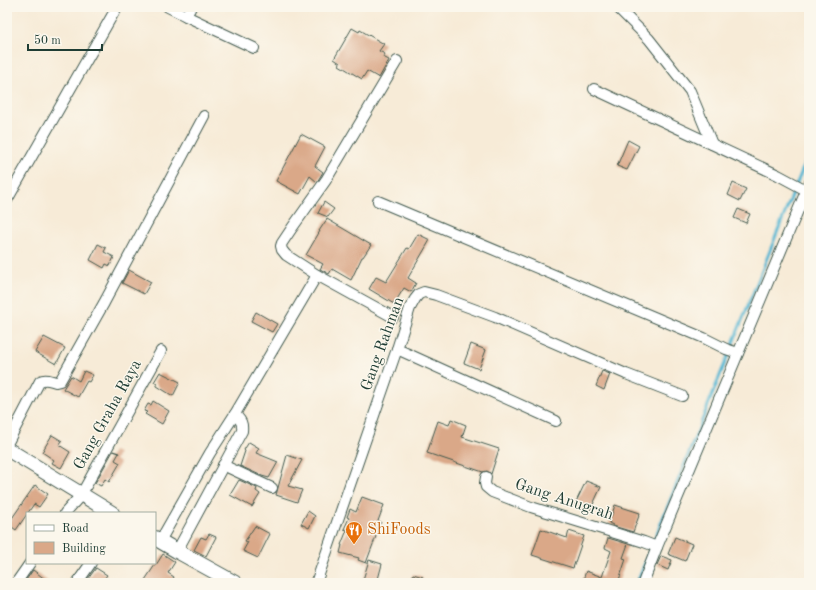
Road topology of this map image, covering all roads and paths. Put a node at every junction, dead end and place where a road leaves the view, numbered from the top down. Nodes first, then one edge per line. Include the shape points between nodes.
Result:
1 (117, 7) edge
2 (168, 7) edge
3 (191, 7) edge
4 (616, 7) edge
5 (186, 16) junction
6 (254, 48) dead end
7 (397, 61) dead end
8 (594, 88) dead end
9 (204, 116) dead end
10 (712, 144) junction
11 (808, 187) edge
12 (7, 200) edge
13 (378, 201) dead end
14 (317, 275) junction
15 (393, 317) dead end
16 (397, 349) junction
17 (161, 350) dead end
18 (738, 353) junction
19 (682, 396) dead end
20 (235, 414) junction
21 (556, 421) dead end
22 (7, 444) edge
23 (7, 449) edge
24 (223, 465) junction
25 (486, 477) dead end
26 (272, 488) dead end
27 (81, 494) junction
28 (66, 512) edge
29 (110, 512) edge
30 (158, 539) edge
31 (656, 547) junction
32 (177, 551) junction
33 (29, 564) edge
34 (90, 564) edge
35 (16, 583) edge
36 (77, 583) edge
37 (235, 583) edge
38 (316, 583) edge
39 (643, 583) edge

1 - 12 street
2 - 5 street
3 - 5 street
4 - 10 street via 649,39 690,91
5 - 6 street
7 - 14 street via 326,180 282,243 282,250 286,255
8 - 10 street
9 - 22 street via 60,381 40,381
10 - 11 street via 795,184
11 - 18 street
13 - 18 street
14 - 15 street
14 - 20 street
16 - 19 street, Gang Rahman via 410,308 419,294 424,292 495,317
16 - 21 street
16 - 38 street, Gang Rahman
17 - 27 street, Gang Graha Raya
18 - 31 street
20 - 24 street via 241,420 242,431
20 - 30 street
23 - 27 street
24 - 26 street
24 - 32 street
25 - 31 street, Gang Anugrah via 486,487 492,492
27 - 28 street, Gang Graha Raya
27 - 29 street
30 - 32 street
31 - 39 street
32 - 37 street
33 - 35 street
34 - 36 street

